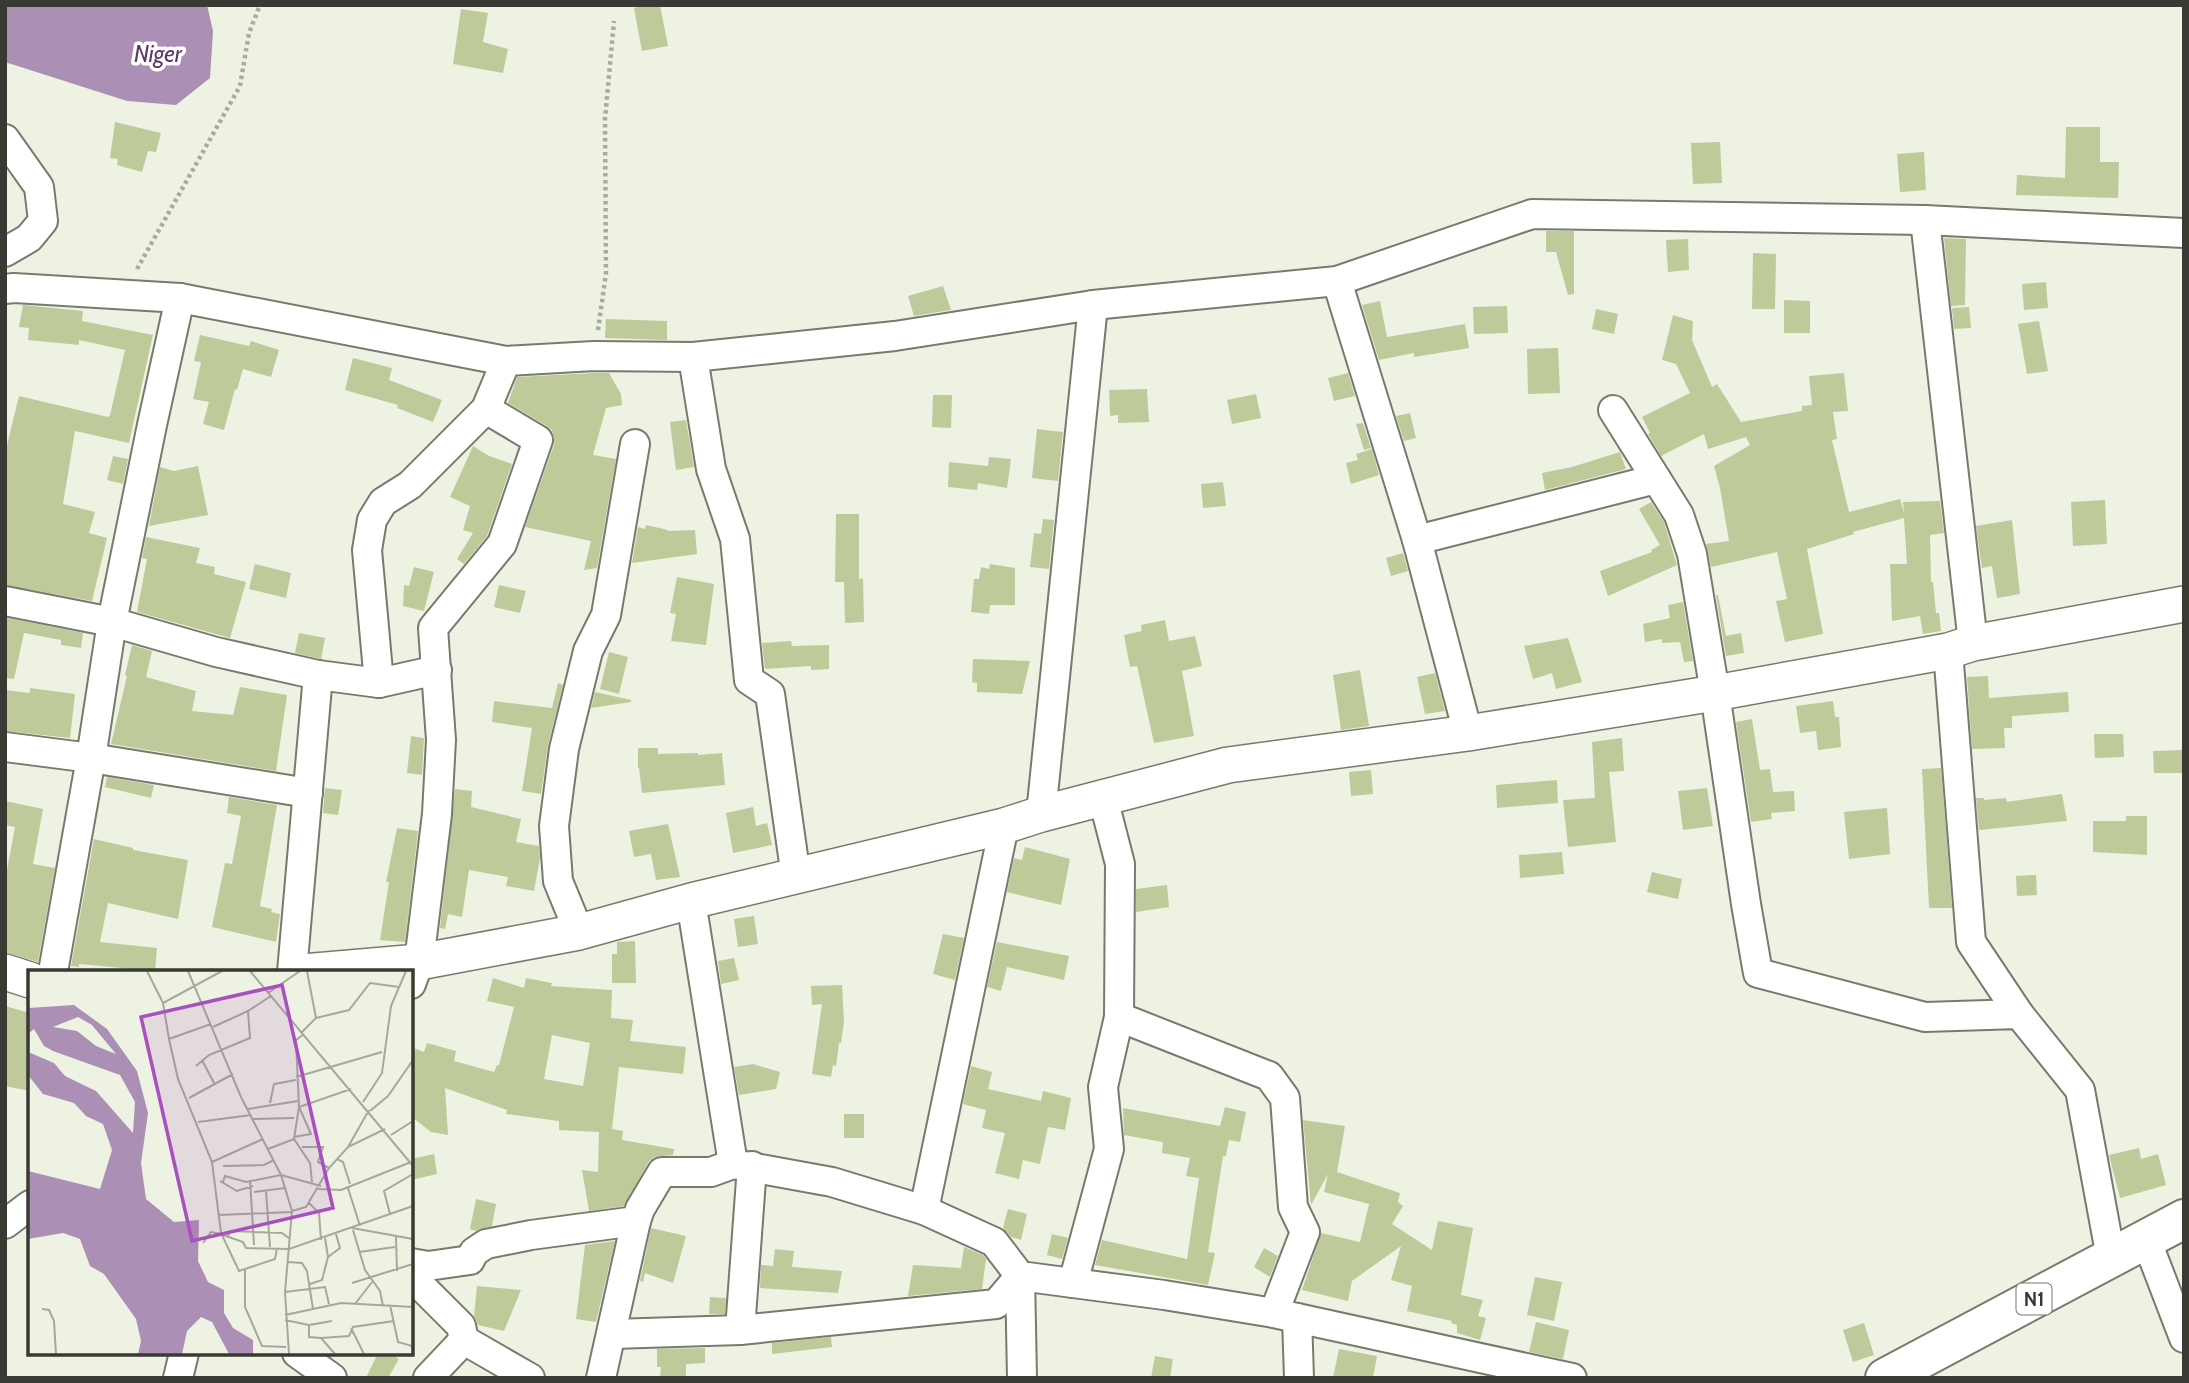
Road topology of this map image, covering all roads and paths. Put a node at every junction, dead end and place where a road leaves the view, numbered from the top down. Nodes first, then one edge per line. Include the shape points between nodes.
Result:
1 (260, 5) edge
2 (614, 21) dead end
3 (5, 139) edge
4 (1925, 220) junction
5 (2184, 233) edge
6 (5, 251) edge
7 (1337, 281) junction
8 (5, 289) edge
9 (122, 295) junction
10 (180, 298) junction
11 (1093, 305) junction
12 (594, 356) junction
13 (693, 357) junction
14 (506, 361) junction
15 (486, 409) junction
16 (1613, 410) dead end
17 (635, 444) dead end
18 (1656, 479) junction
19 (1417, 540) junction
20 (5, 601) edge
21 (2184, 604) edge
22 (112, 622) junction
23 (1961, 647) junction
24 (437, 670) junction
25 (318, 675) junction
26 (379, 683) junction
27 (1715, 693) junction
28 (1468, 733) junction
29 (5, 747) edge
30 (91, 758) junction
31 (308, 793) junction
32 (1103, 798) junction
33 (1041, 814) junction
34 (1004, 826) junction
35 (796, 877) junction
36 (691, 901) junction
37 (579, 932) junction
38 (53, 970) edge
39 (292, 970) edge
40 (5, 972) edge
41 (415, 973) edge
42 (28, 979) edge
43 (2019, 1014) junction
44 (1119, 1017) junction
45 (742, 1165) junction
46 (28, 1207) edge
47 (924, 1210) junction
48 (2184, 1219) edge
49 (636, 1221) junction
50 (5, 1224) edge
51 (2146, 1239) junction
52 (2111, 1258) junction
53 (413, 1263) edge
54 (1020, 1276) junction
55 (413, 1278) edge
56 (1073, 1283) junction
57 (1286, 1316) junction
58 (740, 1330) junction
59 (2183, 1333) edge
60 (612, 1334) junction
61 (464, 1340) junction
62 (184, 1355) edge
63 (300, 1355) edge
64 (178, 1378) edge
65 (332, 1378) edge
66 (428, 1378) edge
67 (530, 1378) edge
68 (601, 1378) edge
69 (1022, 1378) edge
70 (1299, 1378) edge
71 (1572, 1378) edge
72 (1885, 1378) edge

1 - 9 path via 249,33 240,86
2 - 12 path via 604,119 606,274
3 - 6 street via 39,187 43,221 29,238
4 - 5 street
4 - 7 street via 1532,214
4 - 23 street
7 - 11 street
7 - 19 street
8 - 9 street
9 - 10 street
10 - 14 street
10 - 22 street
11 - 13 street via 895,336
11 - 33 street
12 - 13 street
12 - 14 street
13 - 35 street via 711,469 735,539 749,680 770,694
14 - 15 street
15 - 24 street via 538,440 502,544 433,628
15 - 26 street via 410,485 383,502 372,520 367,550
16 - 18 street
17 - 37 street via 606,615 588,651 564,748 554,826 558,881
18 - 19 street
18 - 27 street via 1679,515 1692,554
19 - 28 street
20 - 22 street
21 - 23 street
22 - 25 street
22 - 30 street
23 - 27 street
23 - 43 street via 1971,942
24 - 26 street
24 - 41 street via 441,740 437,814
25 - 26 street
25 - 31 street
27 - 28 street
27 - 43 street via 1758,973 1925,1017
28 - 32 street via 1228,765
29 - 30 street
30 - 31 street
30 - 38 street
31 - 39 street
32 - 33 street
32 - 44 street via 1120,864
33 - 34 street
34 - 35 street
34 - 47 street
35 - 36 street
36 - 37 street
36 - 45 street
37 - 41 street
40 - 42 street
43 - 52 street via 2080,1090
44 - 56 street via 1103,1087 1109,1149
44 - 57 street via 1269,1076 1285,1098 1293,1207 1305,1232
45 - 47 street via 832,1182
45 - 49 street via 711,1172 662,1172
45 - 58 street
46 - 50 street
47 - 54 street via 994,1242
48 - 51 main road, N1
49 - 53 street via 486,1244 470,1260 428,1266
49 - 60 street
51 - 52 main road, N1
51 - 59 street
52 - 72 main road, N1
54 - 56 street
54 - 58 street via 996,1304
54 - 69 street
55 - 61 street via 461,1326
56 - 57 street
57 - 70 street
57 - 71 street
58 - 60 street
60 - 68 street
61 - 66 street
61 - 67 street
62 - 64 street
63 - 65 street

